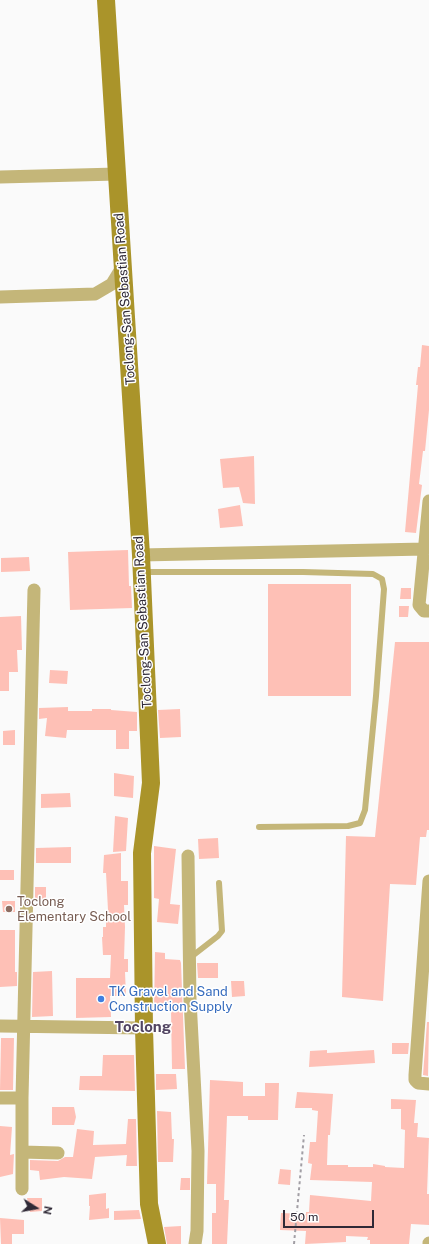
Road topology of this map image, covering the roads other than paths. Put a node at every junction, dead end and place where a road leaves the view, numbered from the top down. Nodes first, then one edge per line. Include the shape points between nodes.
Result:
1 (106, 0) edge
2 (117, 174) junction
3 (0, 177) edge
4 (123, 266) junction
5 (0, 297) edge
6 (429, 506) edge
7 (426, 556) edge
8 (141, 563) junction
9 (34, 590) dead end
10 (429, 611) edge
11 (259, 827) dead end
12 (188, 856) dead end
13 (429, 881) edge
14 (219, 883) dead end
15 (190, 959) junction
16 (0, 1026) edge
17 (24, 1028) junction
18 (144, 1028) junction
19 (429, 1084) edge
20 (0, 1098) edge
21 (22, 1098) junction
22 (22, 1152) junction
23 (58, 1153) dead end
24 (22, 1188) dead end
25 (157, 1244) edge
26 (195, 1244) edge

1 - 2 street, Toclong-San Sebastian Road
2 - 3 street
2 - 4 street, Toclong-San Sebastian Road
4 - 5 street via 112,284 95,294
4 - 8 street, Toclong-San Sebastian Road
6 - 7 street
7 - 8 street
7 - 10 street via 419,605 424,611
8 - 11 lane via 373,574 382,578 384,589 376,696 365,810 360,823 348,826
8 - 18 street, Toclong-San Sebastian Road via 151,783 142,853
9 - 17 street
12 - 15 street
13 - 19 street via 415,1080 418,1083
14 - 15 lane via 222,931
15 - 26 street via 198,1151
16 - 17 street
17 - 18 street
17 - 21 street
18 - 25 street, Toclong-San Sebastian Road via 149,1204
20 - 21 street
21 - 22 street
22 - 23 street
22 - 24 street

